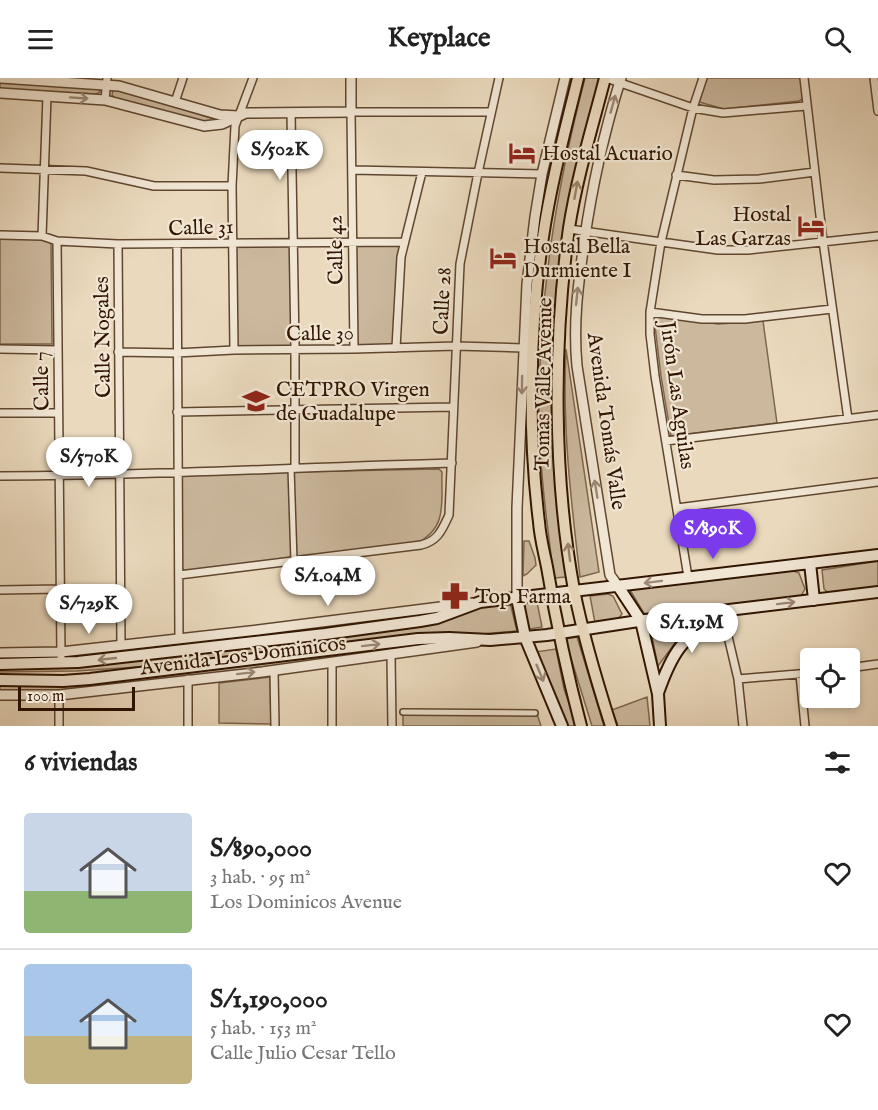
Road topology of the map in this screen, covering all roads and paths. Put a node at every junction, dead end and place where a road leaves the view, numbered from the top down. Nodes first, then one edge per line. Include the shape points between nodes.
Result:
1 (1, 78) edge
2 (183, 78) edge
3 (253, 78) edge
4 (351, 78) edge
5 (499, 78) edge
6 (566, 78) edge
7 (578, 78) edge
8 (605, 78) edge
9 (703, 78) edge
10 (804, 78) edge
11 (874, 78) edge
12 (620, 80) edge
13 (107, 81) edge
14 (0, 93) edge
15 (47, 96) junction
16 (105, 100) junction
17 (175, 102) junction
18 (806, 106) junction
19 (693, 108) junction
20 (878, 111) edge
21 (351, 112) junction
22 (491, 112) junction
23 (291, 113) junction
24 (238, 116) junction
25 (0, 168) edge
26 (44, 170) junction
27 (352, 170) junction
28 (422, 172) junction
29 (815, 172) junction
30 (478, 173) junction
31 (542, 174) junction
32 (676, 175) junction
33 (232, 186) junction
34 (569, 229) junction
35 (586, 231) junction
36 (0, 235) edge
37 (42, 236) junction
38 (878, 236) edge
39 (57, 241) junction
40 (823, 241) junction
41 (233, 242) junction
42 (404, 242) junction
43 (661, 242) junction
44 (293, 243) junction
45 (354, 243) junction
46 (118, 244) junction
47 (177, 245) junction
48 (832, 309) junction
49 (650, 312) junction
50 (456, 346) junction
51 (396, 348) junction
52 (523, 348) junction
53 (0, 349) edge
54 (354, 349) junction
55 (57, 350) junction
56 (234, 350) junction
57 (295, 350) junction
58 (118, 352) junction
59 (177, 353) junction
60 (453, 407) junction
61 (295, 410) junction
62 (177, 412) junction
63 (0, 413) edge
64 (58, 413) junction
65 (878, 415) edge
66 (848, 419) junction
67 (666, 441) junction
68 (452, 463) junction
69 (293, 468) junction
70 (177, 472) junction
71 (121, 475) junction
72 (0, 476) edge
73 (60, 476) junction
74 (878, 482) edge
75 (677, 508) junction
76 (878, 555) edge
77 (294, 561) junction
78 (810, 563) junction
79 (179, 575) junction
80 (688, 577) junction
81 (618, 586) junction
82 (60, 589) junction
83 (0, 590) edge
84 (574, 591) junction
85 (878, 592) edge
86 (551, 594) junction
87 (517, 598) junction
88 (814, 600) junction
89 (480, 602) junction
90 (721, 611) junction
91 (641, 621) junction
92 (583, 630) junction
93 (558, 633) junction
94 (525, 637) junction
95 (179, 638) junction
96 (490, 640) junction
97 (122, 645) junction
98 (0, 653) edge
99 (391, 655) junction
100 (61, 658) junction
101 (332, 663) junction
102 (0, 664) edge
103 (878, 664) edge
104 (860, 666) edge
105 (274, 670) junction
106 (800, 674) edge
107 (188, 679) junction
108 (738, 679) junction
109 (0, 680) edge
110 (0, 694) edge
111 (658, 694) junction
112 (59, 695) junction
113 (803, 708) edge
114 (403, 712) dead end
115 (534, 712) dead end
116 (58, 726) edge
117 (188, 726) edge
118 (275, 726) edge
119 (332, 726) edge
120 (392, 726) edge
121 (562, 726) edge
122 (581, 726) edge
123 (611, 726) edge
124 (660, 726) edge
125 (743, 726) edge
126 (805, 726) edge

1 - 13 street
2 - 17 street
3 - 24 street
4 - 21 street, Calle 42
5 - 22 street, Calle 28
6 - 31 street
7 - 86 main road, Tomas Valle Avenue via 552,182 534,315 534,464
8 - 12 street
34 -> 8 main road, Tomas Valle Avenue
9 - 19 street, Jirón Las Aguilas
10 - 18 street
11 - 20 street
12 - 19 street
35 -> 12 street, Avenida Tomás Valle via 591,192
13 - 16 street
13 - 17 street
14 - 15 street
15 -> 16 street
15 - 26 street
16 - 24 street via 204,126 222,124
17 - 24 street
18 - 19 street via 730,113
18 - 29 street
19 - 32 street, Jirón Las Aguilas
21 - 22 street
21 - 23 street
21 - 27 street, Calle 42
22 - 30 street, Calle 28
23 - 24 street
23 - 44 street
24 - 33 street
25 - 26 street
26 - 33 street via 86,171 154,186
26 - 37 street
27 - 28 street
27 - 45 street, Calle 42
28 - 30 street
28 - 42 street
29 - 32 street via 714,180
29 - 40 street
30 - 31 street
30 - 50 street, Calle 28 via 460,264
31 - 52 street
32 - 43 street, Jirón Las Aguilas
33 - 41 street
34 - 35 street
84 -> 34 main road, Tomas Valle Avenue via 561,479 558,400
35 - 43 street
81 -> 35 street, Avenida Tomás Valle via 610,575 576,355 574,332
36 - 37 street, Calle 31
37 - 39 street, Calle 31
38 - 40 street
39 - 46 street, Calle 31
39 - 55 street, Calle 7
40 - 43 street via 748,250
40 - 48 street
41 - 44 street, Calle 31
41 - 47 street, Calle 31
41 - 56 street
42 - 45 street, Calle 31
42 - 51 street
43 - 49 street, Jirón Las Aguilas
44 - 45 street, Calle 31
44 - 57 street
45 - 54 street, Calle 42
46 - 47 street, Calle 31
46 - 58 street, Calle Nogales
47 - 59 street
48 - 49 street via 745,319 702,319
48 - 66 street
49 - 67 street, Jirón Las Aguilas
50 - 51 street, Calle 30
50 - 52 street, Calle 30
50 - 60 street, Calle 28
51 - 54 street, Calle 30
52 -> 87 street
53 - 55 street
54 - 57 street, Calle 30
55 - 64 street, Calle 7
56 - 57 street, Calle 30
56 - 59 street, Calle 30
57 - 61 street
58 - 59 street, Calle 30
58 - 71 street, Calle Nogales
59 - 62 street
60 - 61 street
60 - 68 street, Calle 28
61 - 62 street
61 - 69 street
62 - 70 street
63 - 64 street
64 - 73 street, Calle 7
65 - 66 street
66 - 67 street
67 - 75 street, Jirón Las Aguilas
68 - 69 street
68 - 77 street, Calle 28 via 449,514 436,538 421,545
69 - 70 street
69 - 77 street
70 - 71 street
70 - 79 street
71 - 73 street
71 - 97 street, Calle Nogales
72 - 73 street
73 - 82 street, Calle 7
74 - 75 street
75 - 80 street, Jirón Las Aguilas
76 - 78 main road
77 - 79 street
78 - 80 main road
78 - 88 main road
79 - 95 street
80 -> 81 main road
81 - 84 main road
81 - 91 main road, Avenida Tomás Valle
82 - 83 street
82 - 100 street, Calle 7
84 - 86 main road
84 - 92 main road, Tomas Valle Avenue
85 - 88 main road
86 - 87 main road
86 - 93 main road
87 - 89 main road
87 - 94 main road
90 -> 88 main road
89 - 95 street, Avenida Los Dominicos
89 -> 100 main road via 420,621 259,642
90 - 91 main road
90 - 108 street
90 - 111 main road via 692,632 676,650
91 - 92 main road
91 - 111 main road, Avenida Tomás Valle
92 - 93 main road
92 - 123 main road, Tomas Valle Avenue
93 - 94 main road
93 - 122 main road
94 - 96 main road
94 -> 121 main road
95 - 97 street, Avenida Los Dominicos
96 - 99 street, Avenida Los Dominicos
109 -> 96 main road via 90,679 418,639
97 - 100 street, Avenida Los Dominicos
98 - 100 street, Avenida Los Dominicos
99 - 101 street, Avenida Los Dominicos
99 - 120 street
100 - 102 main road
101 - 105 street, Avenida Los Dominicos
101 - 119 street
103 - 104 street
107 -> 105 street, Avenida Los Dominicos
105 - 118 street
106 - 108 street
107 - 112 street, Avenida Los Dominicos
107 - 117 street
108 - 125 street
110 - 112 street, Avenida Los Dominicos
111 - 124 main road, Avenida Tomás Valle
112 - 116 street
113 - 126 street
114 - 115 street

